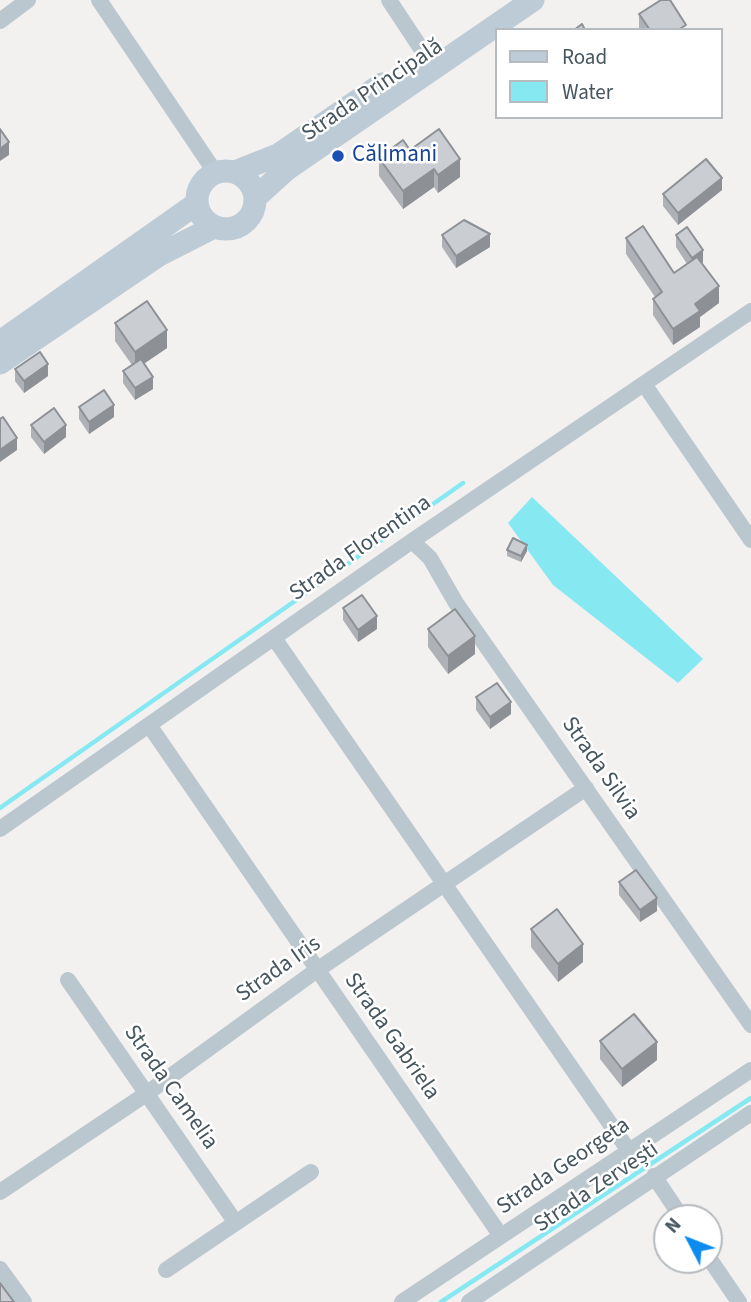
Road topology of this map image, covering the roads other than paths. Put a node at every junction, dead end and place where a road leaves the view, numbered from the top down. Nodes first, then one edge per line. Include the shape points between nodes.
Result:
1 (28, 0) edge
2 (99, 0) edge
3 (389, 0) edge
4 (507, 0) edge
5 (533, 0) edge
6 (0, 21) edge
7 (426, 55) junction
8 (225, 172) junction
9 (255, 198) junction
10 (197, 204) junction
11 (214, 227) junction
12 (751, 311) edge
13 (0, 342) edge
14 (0, 363) edge
15 (644, 384) junction
16 (751, 540) edge
17 (412, 541) junction
18 (274, 638) junction
19 (149, 725) junction
20 (586, 788) junction
21 (0, 830) edge
22 (444, 884) junction
23 (317, 970) junction
24 (68, 979) dead end
25 (751, 1025) edge
26 (751, 1070) edge
27 (146, 1094) junction
28 (751, 1113) edge
29 (629, 1151) junction
30 (311, 1172) dead end
31 (654, 1176) junction
32 (0, 1192) edge
33 (673, 1204) edge
34 (236, 1223) junction
35 (501, 1236) junction
36 (0, 1269) edge
37 (166, 1270) dead end
38 (720, 1274) edge
39 (24, 1302) edge
40 (402, 1302) edge
41 (469, 1302) edge
42 (739, 1302) edge

1 - 6 street
2 - 8 street
3 - 7 street
4 - 7 main road, Strada Principală
5 - 9 main road, Strada Principală via 287,169
7 - 8 main road, Strada Principală via 278,155
8 - 9 main road via 247,179
8 - 10 main road via 198,188
9 - 11 main road via 246,222 230,229
10 - 11 main road via 202,217
10 - 13 main road
11 - 14 main road via 159,255
12 - 15 street, Strada Florentina
15 - 16 street
15 - 17 street, Strada Florentina
17 - 18 street, Strada Florentina
17 - 20 street, Strada Silvia via 430,558 456,603
18 - 19 street, Strada Florentina
18 - 22 street
19 - 21 street, Strada Florentina
19 - 23 street, Strada Gabriela
20 - 22 street, Strada Iris
20 - 25 street, Strada Silvia
22 - 23 street, Strada Iris
22 - 29 street
23 - 27 street, Strada Iris
23 - 35 street, Strada Gabriela
24 - 27 street, Strada Camelia
26 - 29 street, Strada Georgeta
27 - 32 street, Strada Iris
27 - 34 street, Strada Camelia
28 - 31 street, Strada Zervești
29 - 35 street, Strada Georgeta
30 - 34 street
31 - 33 street
31 - 41 street, Strada Zervești
34 - 37 street
35 - 40 street, Strada Georgeta
36 - 39 street
38 - 42 street

